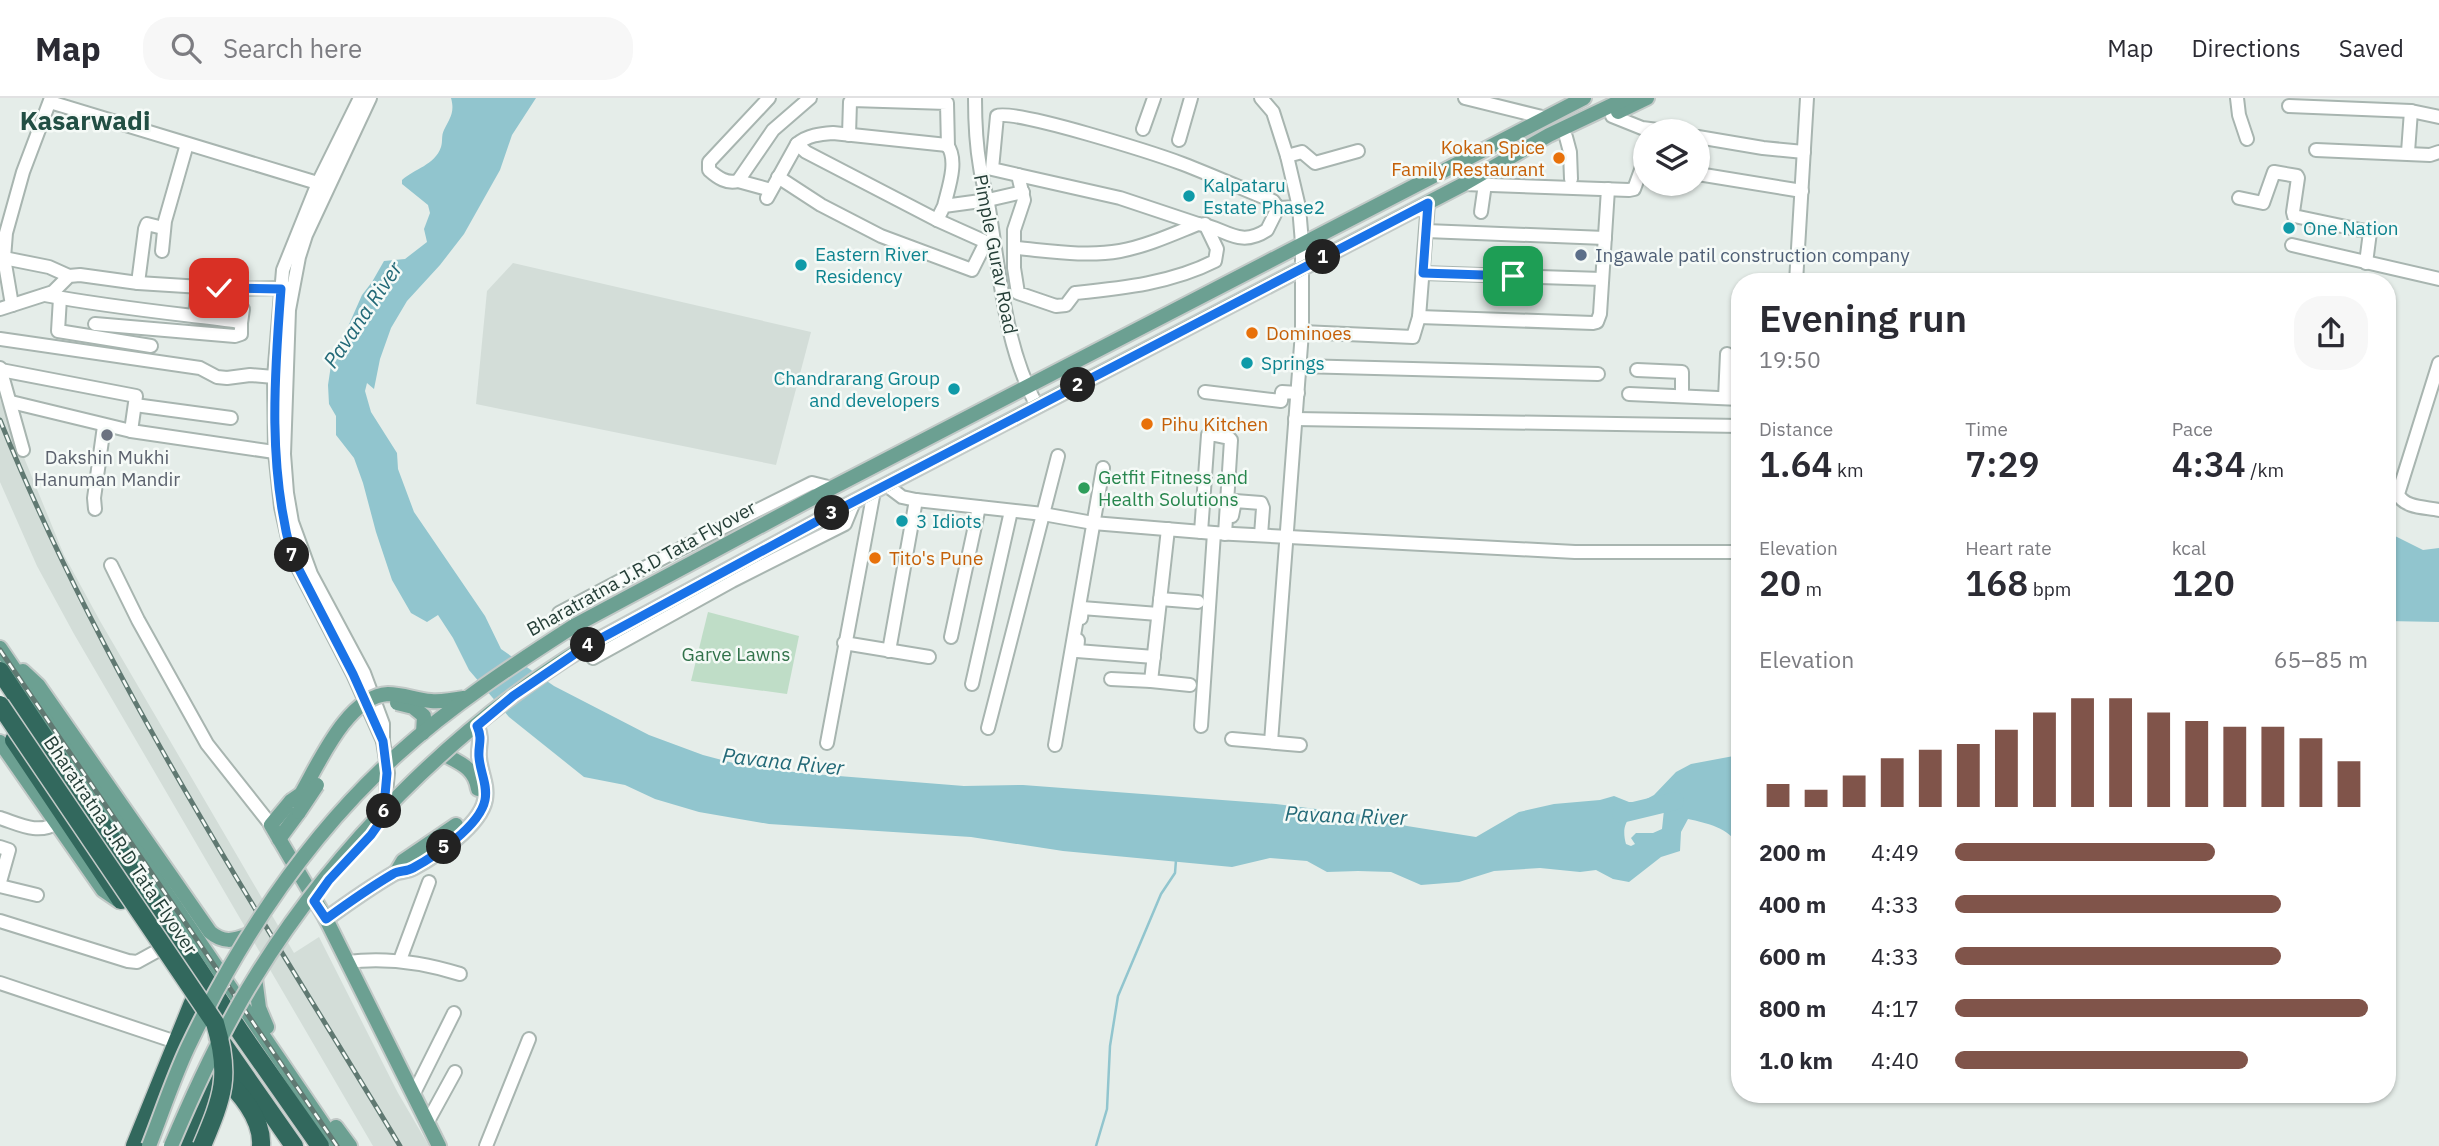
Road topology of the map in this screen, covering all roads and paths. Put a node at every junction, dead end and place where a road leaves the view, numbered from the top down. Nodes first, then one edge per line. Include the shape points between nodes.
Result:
1 (360, 98) edge
2 (370, 98) edge
3 (769, 98) edge
4 (810, 98) edge
5 (975, 98) edge
6 (1154, 98) edge
7 (1191, 98) edge
8 (1261, 98) edge
9 (1465, 98) edge
10 (1566, 98) edge
11 (1584, 98) edge
12 (1627, 98) edge
13 (1647, 98) edge
14 (1807, 98) edge
15 (2238, 98) edge
16 (858, 99) edge
17 (50, 100) edge
18 (2289, 106) dead end
19 (2411, 111) junction
20 (1612, 116) junction
21 (2439, 117) edge
22 (1546, 118) junction
23 (1633, 124) edge
24 (1143, 129) dead end
25 (849, 135) junction
26 (1549, 135) junction
27 (1566, 137) junction
28 (1710, 139) edge
29 (2247, 139) dead end
30 (1179, 140) dead end
31 (187, 144) junction
32 (797, 144) junction
33 (948, 147) junction
34 (2316, 150) dead end
35 (1358, 152) dead end
36 (1804, 152) junction
37 (2409, 152) junction
38 (2439, 152) edge
39 (1287, 156) junction
40 (1018, 175) junction
41 (1710, 176) edge
42 (778, 177) junction
43 (1571, 178) dead end
44 (738, 181) junction
45 (1464, 184) junction
46 (1485, 184) junction
47 (324, 185) junction
48 (1608, 189) junction
49 (1633, 189) edge
50 (1802, 191) junction
51 (1023, 192) junction
52 (2239, 198) dead end
53 (988, 200) junction
54 (1428, 203) junction
55 (944, 206) junction
56 (1299, 207) junction
57 (1278, 208) junction
58 (1481, 212) dead end
59 (937, 220) junction
60 (1201, 224) junction
61 (163, 228) junction
62 (1426, 230) junction
63 (1605, 238) junction
64 (1302, 243) junction
65 (2292, 245) dead end
66 (1016, 248) junction
67 (162, 251) dead end
68 (4, 258) junction
69 (2366, 263) junction
70 (1301, 268) junction
71 (1423, 273) junction
72 (1797, 273) edge
73 (69, 276) junction
74 (1602, 279) junction
75 (2439, 279) edge
76 (138, 283) junction
77 (198, 287) junction
78 (286, 288) junction
79 (45, 295) junction
80 (60, 298) junction
81 (6, 307) edge
82 (243, 309) dead end
83 (194, 316) junction
84 (1419, 317) junction
85 (242, 323) junction
86 (95, 324) dead end
87 (1302, 332) junction
88 (0, 339) edge
89 (151, 346) dead end
90 (1727, 354) dead end
91 (2439, 363) edge
92 (1299, 366) junction
93 (0, 369) edge
94 (1637, 370) dead end
95 (1598, 374) dead end
96 (274, 377) junction
97 (1027, 387) junction
98 (1205, 391) dead end
99 (1298, 393) junction
100 (1629, 394) dead end
101 (1682, 396) junction
102 (1725, 398) junction
103 (1731, 398) edge
104 (11, 402) junction
105 (135, 405) junction
106 (1037, 406) junction
107 (231, 418) dead end
108 (1295, 419) junction
109 (104, 426) junction
110 (1731, 426) edge
111 (131, 431) junction
112 (23, 450) dead end
113 (280, 453) junction
114 (1058, 456) dead end
115 (1103, 468) dead end
116 (832, 488) junction
117 (880, 488) junction
118 (916, 500) junction
119 (854, 502) junction
120 (979, 507) junction
121 (95, 509) dead end
122 (2439, 510) edge
123 (1011, 511) junction
124 (1043, 514) junction
125 (1093, 523) junction
126 (1168, 529) junction
127 (1218, 533) junction
128 (1261, 535) junction
129 (1285, 536) junction
130 (1731, 552) edge
131 (111, 565) dead end
132 (1160, 599) junction
133 (1198, 602) dead end
134 (1158, 614) junction
135 (951, 637) dead end
136 (844, 643) junction
137 (0, 648) edge
138 (889, 651) junction
139 (929, 657) dead end
140 (1154, 657) junction
141 (0, 671) edge
142 (1111, 679) dead end
143 (1151, 681) junction
144 (972, 684) dead end
145 (1190, 685) dead end
146 (466, 698) junction
147 (0, 705) edge
148 (0, 720) edge
149 (477, 726) junction
150 (1201, 726) dead end
151 (988, 728) dead end
152 (423, 733) junction
153 (1232, 739) dead end
154 (0, 742) edge
155 (1271, 742) junction
156 (827, 743) dead end
157 (1055, 745) dead end
158 (1300, 745) dead end
159 (443, 754) junction
160 (295, 807) junction
161 (0, 818) edge
162 (57, 823) junction
163 (271, 825) junction
164 (279, 839) junction
165 (0, 847) edge
166 (397, 871) junction
167 (429, 882) dead end
168 (0, 884) edge
169 (37, 895) dead end
170 (314, 901) junction
171 (125, 906) junction
172 (326, 919) junction
173 (0, 921) edge
174 (248, 935) junction
175 (157, 951) junction
176 (400, 960) junction
177 (347, 962) junction
178 (460, 974) dead end
179 (255, 978) junction
180 (0, 983) edge
181 (193, 1003) junction
182 (454, 1013) dead end
183 (217, 1037) junction
184 (529, 1039) dead end
185 (179, 1043) junction
186 (241, 1052) junction
187 (455, 1072) dead end
188 (413, 1095) junction
189 (427, 1124) junction
190 (178, 1143) edge
191 (135, 1146) edge
192 (149, 1146) edge
193 (202, 1146) edge
194 (261, 1146) edge
195 (285, 1146) edge
196 (294, 1146) edge
197 (320, 1146) edge
198 (338, 1146) edge
199 (350, 1146) edge
200 (439, 1146) edge
201 (486, 1146) edge

1 - 47 street
2 - 47 street
3 - 44 street via 709,162 714,174 728,182
4 - 44 street via 773,130
5 - 53 street, Pimple Gurav Road via 980,170
6 - 24 street
7 - 30 street
8 - 39 street via 1273,112
9 - 22 street
10 - 22 main road via 1548,108
11 - 22 main road, Bharatratna J.R.D Tata Flyover
12 - 26 main road
13 - 20 main road
14 - 36 street
15 - 29 street
16 - 25 street via 850,102
16 - 33 street via 947,103
17 - 31 street
17 - 68 street via 23,172
18 - 19 street
19 - 21 street
19 - 37 street
20 - 23 street
20 - 27 main road
22 - 64 main road, Bharatratna J.R.D Tata Flyover
25 - 32 street via 817,134
25 - 33 street
26 - 27 main road
26 - 45 main road
27 - 43 street
28 - 36 street
31 - 47 street
31 - 61 street
32 - 42 street
32 - 59 street
33 - 55 street via 951,173
34 - 37 street
35 - 39 street via 1315,163 1303,152
36 - 50 street
37 - 38 street
39 - 56 street
40 - 51 street
40 - 57 street via 992,169 1000,114 1040,121 1181,163 1273,201
40 - 60 street via 1120,198
41 - 50 street
42 - 44 street via 769,194
42 - 59 street via 881,236 972,270 985,242
45 - 46 street
45 - 54 main road
46 - 48 street
46 - 58 street
47 - 78 street
48 - 49 street
48 - 63 street
50 - 72 street
51 - 53 street
51 - 66 street via 1014,230
52 - 69 street via 2263,203 2274,172 2297,176 2293,214 2370,232
53 - 55 street
53 - 97 street, Pimple Gurav Road via 1003,296
54 - 62 street
54 - 70 main road
55 - 59 street
56 - 57 street
56 - 64 street
57 - 60 street via 1267,230 1259,235 1239,238
60 - 66 street via 1117,251
60 - 66 street via 1217,249 1215,261 1142,285 1075,293 1066,305 1018,293
61 - 67 street
61 - 76 street via 147,224
62 - 63 street
62 - 71 street
63 - 74 street
64 - 70 street
64 - 97 main road, Bharatratna J.R.D Tata Flyover
65 - 69 street
68 - 73 street
68 - 81 street
69 - 75 street
70 - 87 street
70 - 106 main road
71 - 74 street
71 - 84 street
73 - 76 street
73 - 79 street
74 - 84 street via 1600,314 1593,323
76 - 77 street
77 - 78 street
77 - 83 street
78 - 96 street
78 - 113 street via 289,310
79 - 80 street
79 - 81 street
80 - 83 street
80 - 89 street via 58,331
82 - 85 street
83 - 85 street
84 - 87 street via 1417,331 1408,338
85 - 86 street via 241,334 235,336
87 - 92 street
88 - 96 street via 200,368 217,377
90 - 102 street
91 - 122 street via 2398,494 2406,503
92 - 95 street
92 - 99 street
93 - 104 street
93 - 105 street via 136,396
94 - 101 street via 1682,372
96 - 113 street
97 - 106 street, Pimple Gurav Road
97 - 116 main road, Bharatratna J.R.D Tata Flyover
98 - 99 street via 1281,401 1282,392
99 - 108 street
100 - 101 street
101 - 102 street
102 - 103 street
104 - 109 street
104 - 112 street
105 - 107 street
105 - 111 street
106 - 117 main road
108 - 110 street
108 - 129 street
109 - 111 street
109 - 121 street
111 - 113 street
113 - 170 street via 300,548 364,673 383,724 387,773 383,818
114 - 124 street
115 - 125 street
116 - 119 street via 812,483 559,613 593,658 845,524
116 - 146 main road, Bharatratna J.R.D Tata Flyover, bridge via 574,626
117 - 118 street
117 - 119 main road
117 - 136 street
118 - 120 street
118 - 138 street
119 - 149 main road, bridge via 585,647
120 - 123 street
120 - 135 street
123 - 124 street
123 - 144 street
124 - 125 street
124 - 151 street
125 - 126 street
125 - 157 street
126 - 127 street
126 - 132 street
127 - 127 street via 1208,435 1231,440
127 - 128 street
127 - 128 street via 1238,501 1263,504
127 - 150 street
128 - 129 street
129 - 130 street via 1574,552
129 - 155 street
131 - 163 street via 207,744
132 - 133 street
132 - 134 street
134 - 140 street
134 - 140 street via 1082,608 1077,651
136 - 138 street
136 - 156 street
137 - 174 main road via 38,685 210,932 222,940
137 - 186 main road
138 - 139 street
140 - 143 street
141 - 186 highway
142 - 143 street
143 - 145 street
146 - 152 main road, Bharatratna J.R.D Tata Flyover, bridge
146 - 160 main road, bridge via 431,701 384,694 366,701 347,719
147 - 193 highway, Bharatratna J.R.D Tata Flyover, bridge via 215,1023 225,1067 224,1087
148 - 171 highway
149 - 159 main road, bridge
149 - 166 main road via 485,787 481,811 439,851 410,870
152 - 160 main road, bridge via 424,716 413,707 386,703 370,708
152 - 174 main road, Bharatratna J.R.D Tata Flyover, bridge via 340,813
153 - 155 street
154 - 162 main road
155 - 158 street
159 - 166 main road via 468,766 475,776 474,806 447,832 403,861
159 - 179 main road, bridge via 331,870
160 - 163 main road
160 - 164 main road
161 - 162 street via 37,829
162 - 171 main road via 103,890
163 - 164 main road
164 - 170 main road
165 - 168 street via 9,850
166 - 172 main road
167 - 176 street
168 - 169 street
170 - 172 main road
171 - 175 highway
172 - 177 main road
173 - 175 street via 128,961 137,962
174 - 192 main road, Bharatratna J.R.D Tata Flyover, bridge via 187,1049
175 - 181 highway
176 - 177 street
176 - 178 street
177 - 188 main road
179 - 190 main road, bridge via 214,1052
179 - 199 main road via 265,1024
180 - 185 street
181 - 183 highway
181 - 185 highway
182 - 188 street
183 - 185 highway
183 - 186 highway
184 - 201 street
185 - 191 highway
186 - 190 highway via 220,1073
186 - 194 highway
186 - 195 main road via 258,1103
186 - 196 highway
186 - 197 highway
186 - 198 main road
187 - 189 street
188 - 189 main road
189 - 200 main road

